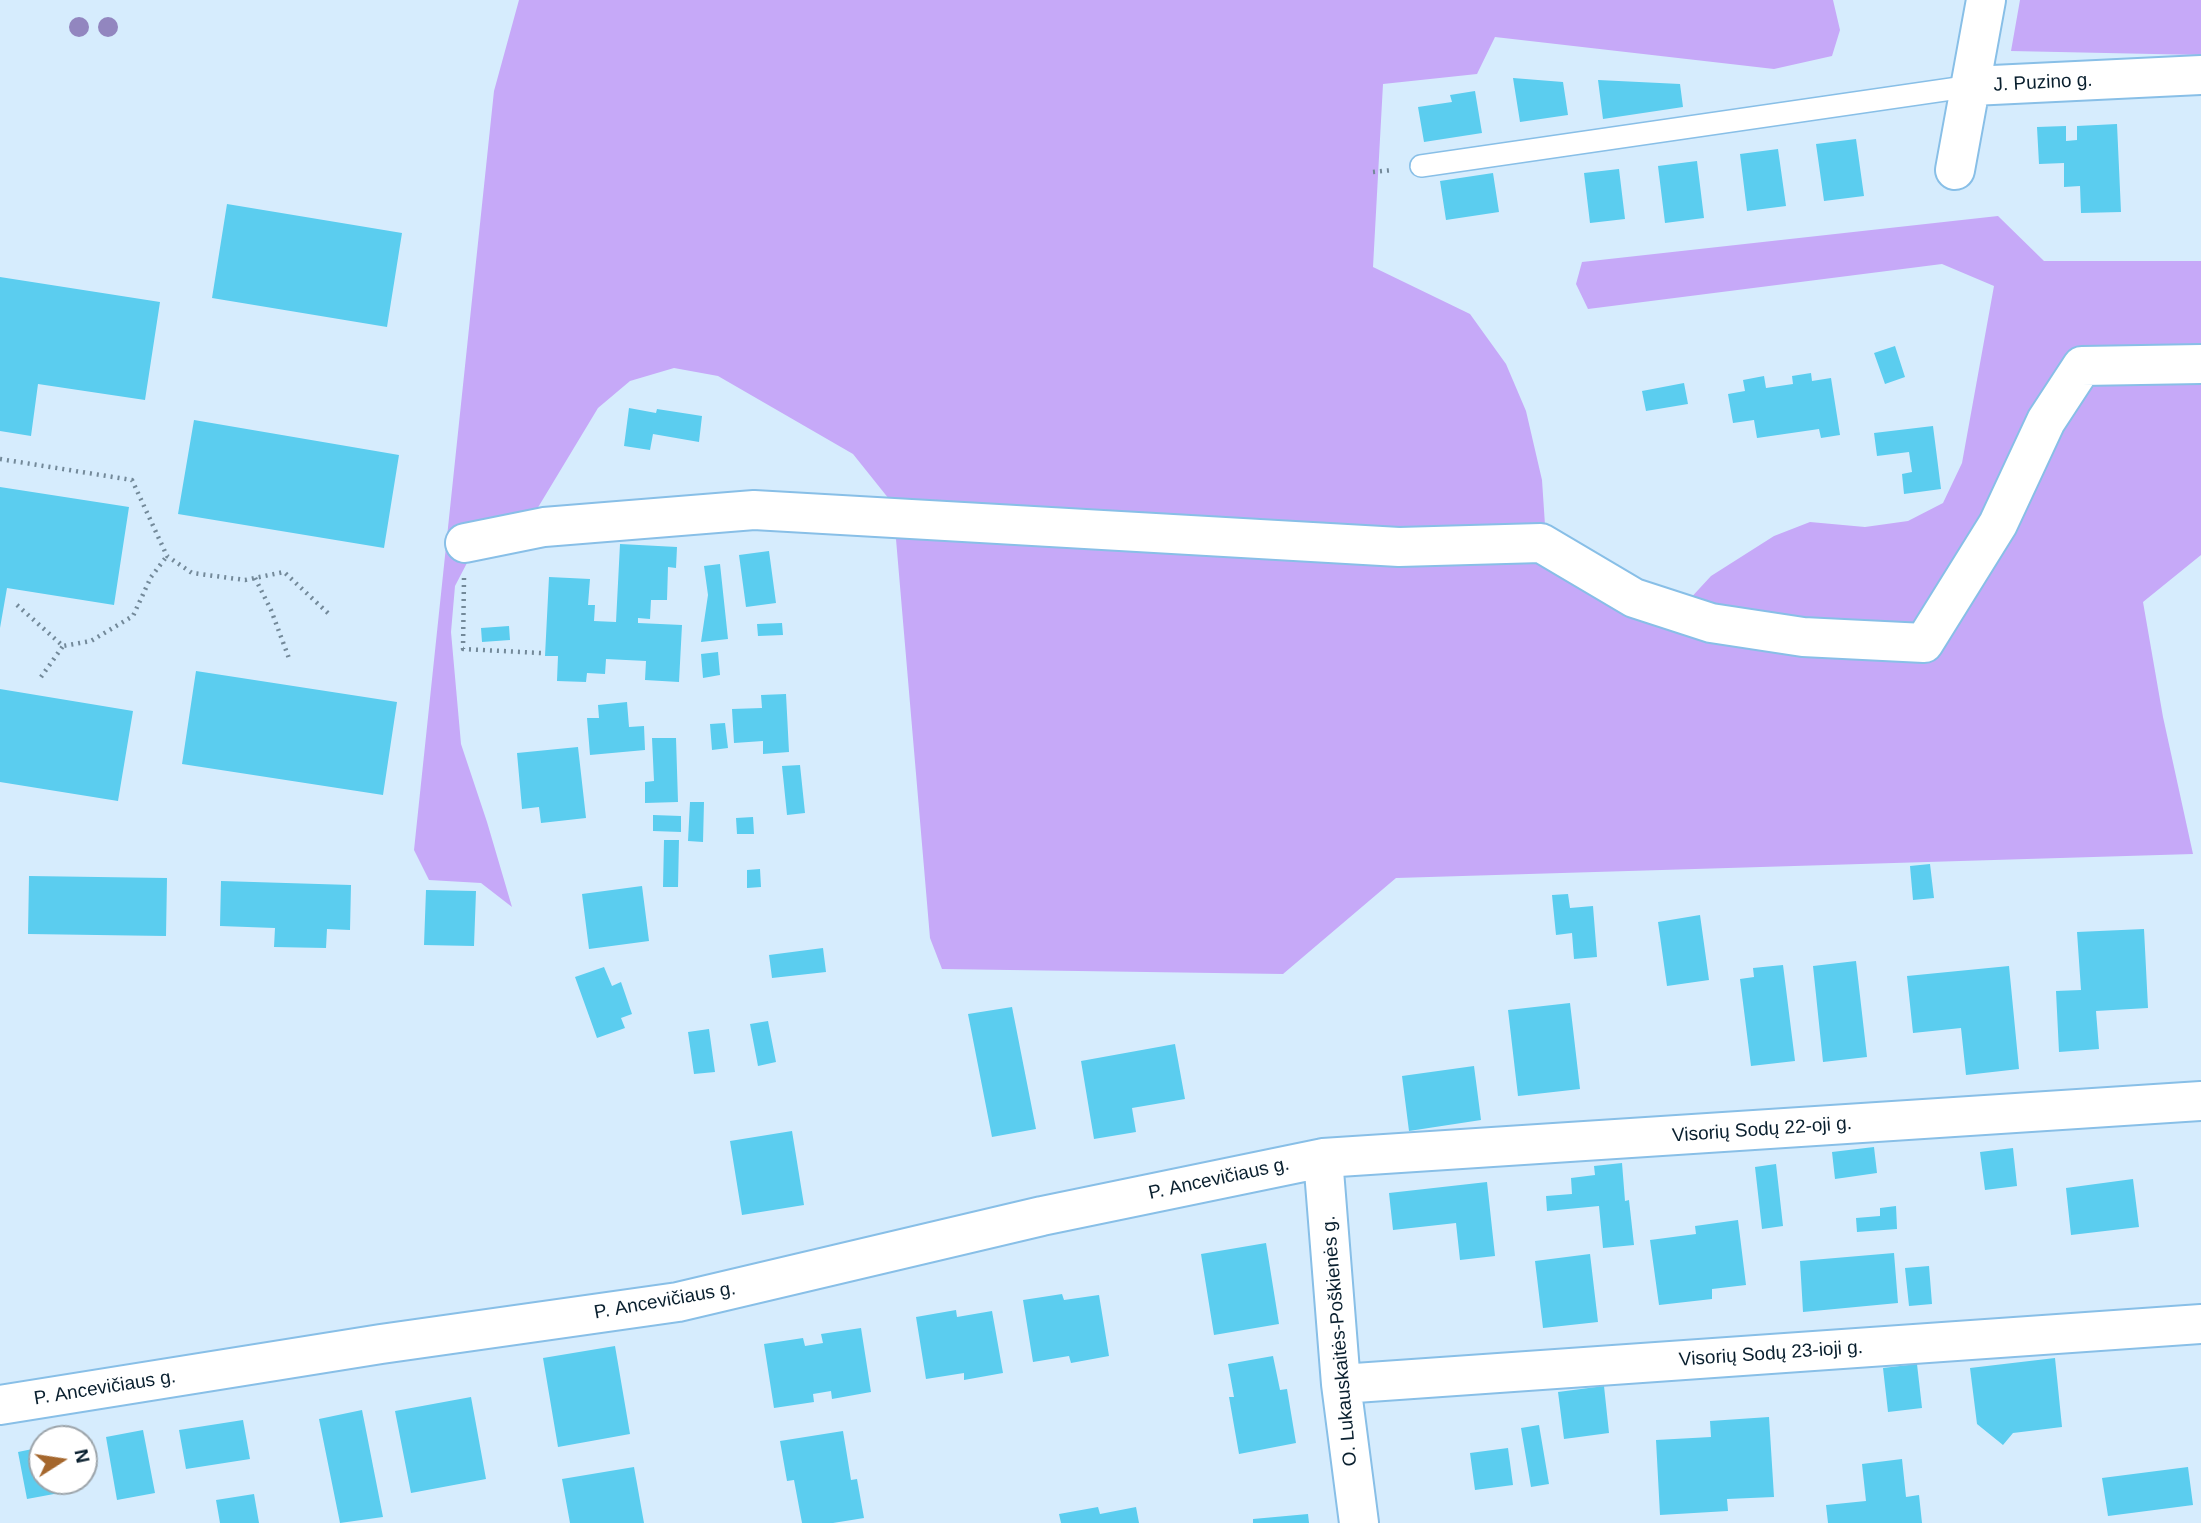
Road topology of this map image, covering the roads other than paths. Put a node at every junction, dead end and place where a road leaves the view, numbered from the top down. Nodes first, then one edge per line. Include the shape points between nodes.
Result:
1 (1986, 0) edge
2 (2201, 75) edge
3 (1972, 86) junction
4 (1421, 166) dead end
5 (1955, 170) dead end
6 (2201, 364) edge
7 (465, 543) road end
8 (2201, 1101) edge
9 (1323, 1158) junction
10 (2201, 1324) edge
11 (1341, 1384) junction
12 (0, 1405) edge
13 (1359, 1523) edge

1 - 3 street, J. Puzino g.
2 - 3 street, J. Puzino g.
3 - 4 lane
3 - 5 street
6 - 7 street via 2082,366 2046,421 1998,524 1924,643 1803,637 1711,623 1634,598 1541,543 1399,547 754,510 544,527
8 - 9 street, Visorių Sodų 22-oji g.
9 - 11 street, O. Lukauskaitės-Poškienės g.
9 - 12 street, P. Ancevičiaus g. via 1065,1211 678,1302
10 - 11 street, Visorių Sodų 23-ioji g.
11 - 13 street, O. Lukauskaitės-Poškienės g.

